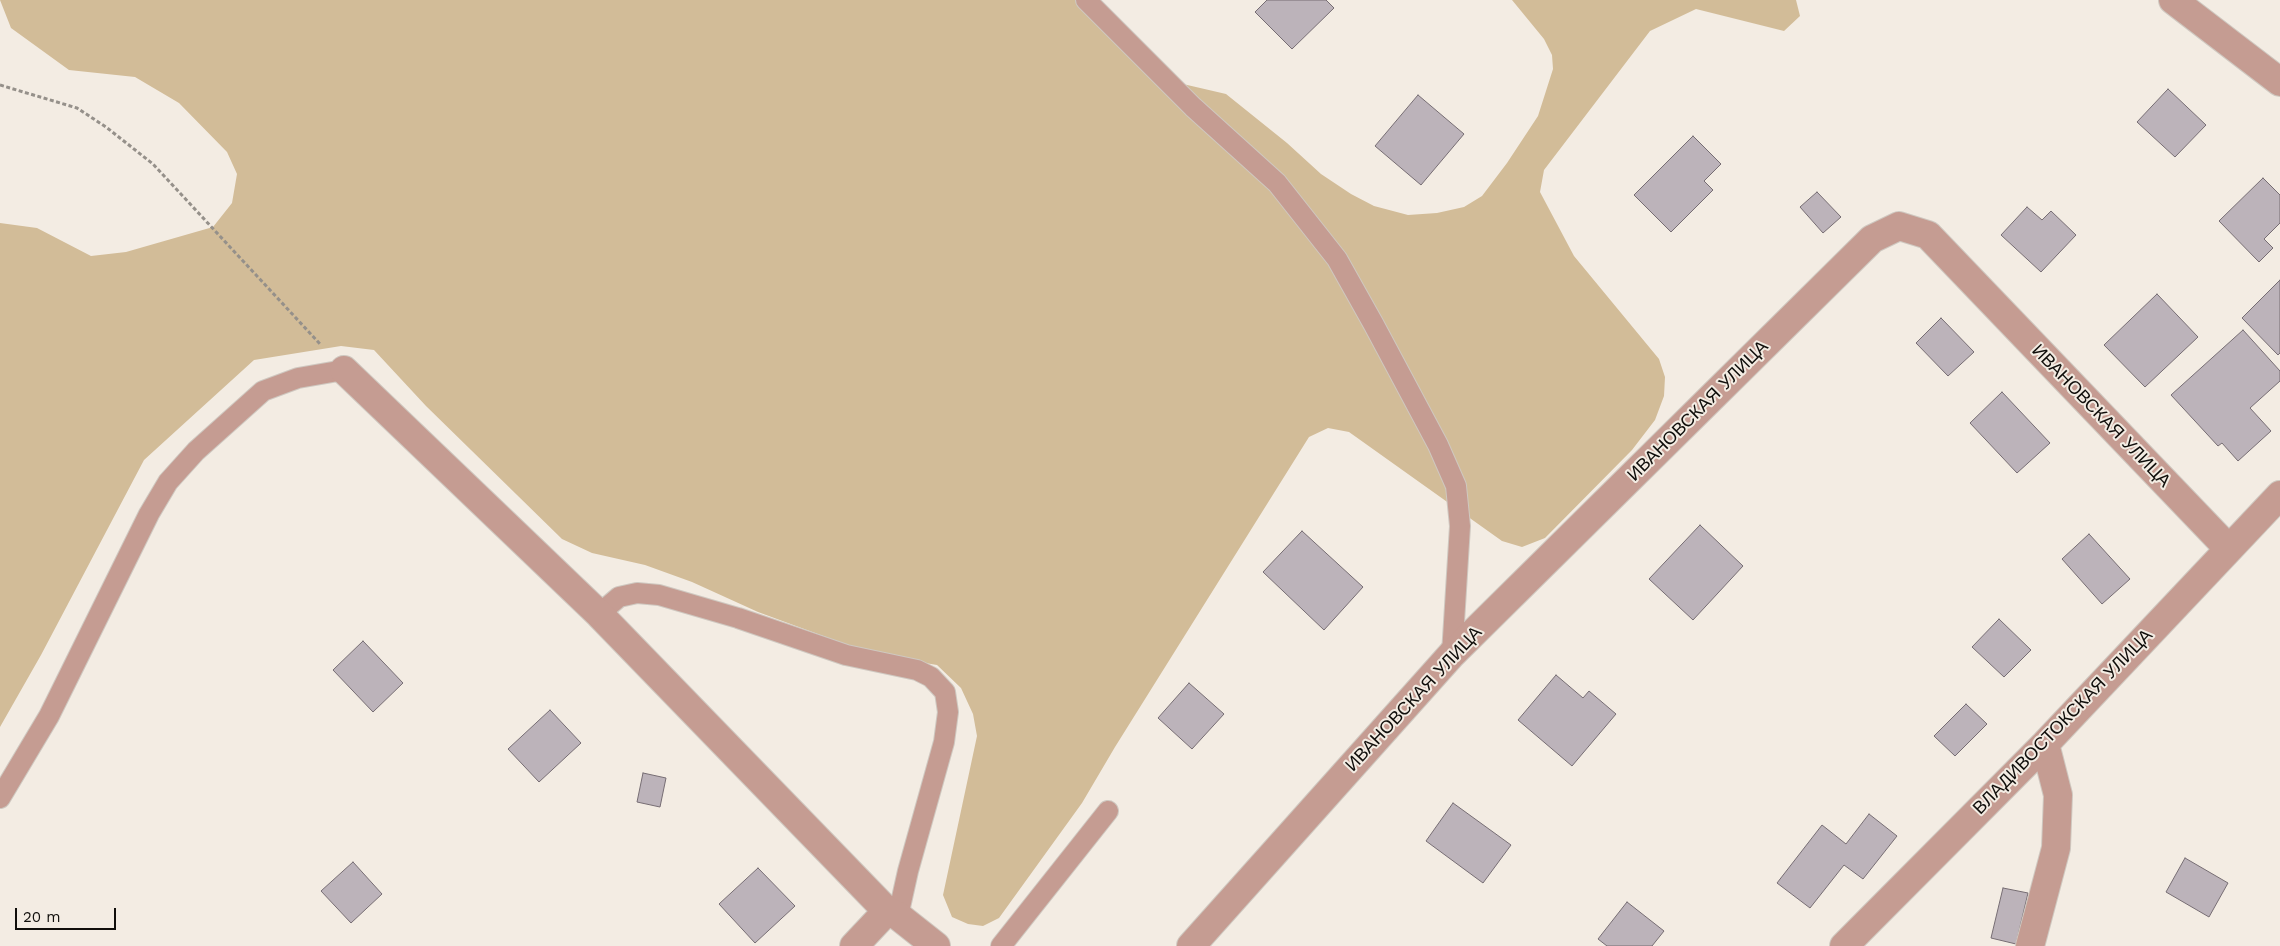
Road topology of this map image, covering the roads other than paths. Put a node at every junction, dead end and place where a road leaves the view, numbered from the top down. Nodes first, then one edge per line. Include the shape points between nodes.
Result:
1 (1086, 0) edge
2 (2173, 0) edge
3 (2280, 82) edge
4 (344, 370) joint
5 (2280, 495) edge
6 (2228, 548) junction
7 (599, 614) junction
8 (1452, 654) junction
9 (2045, 744) junction
10 (0, 798) edge
11 (1108, 811) dead end
12 (892, 914) junction
13 (854, 946) edge
14 (936, 946) edge
15 (1001, 946) edge
16 (1191, 946) edge
17 (1844, 946) edge
18 (2030, 946) edge

1 - 8 lane via 1193,107 1277,183 1337,260 1374,325 1438,445 1456,486 1460,526
2 - 3 street
4 - 7 street
4 - 10 lane via 298,378 263,391 196,451 168,482 49,716
5 - 6 street, ВЛАДИВОСТОКСКАЯ УЛИЦА
6 - 8 street, ИВАНОВСКАЯ УЛИЦА via 1928,236 1899,226 1872,239
6 - 9 street, ВЛАДИВОСТОКСКАЯ УЛИЦА
7 - 12 street
7 - 12 lane via 619,597 638,593 660,595 846,655 917,670 931,677 945,692 948,712 944,742 908,871
8 - 16 street, ИВАНОВСКАЯ УЛИЦА
9 - 17 street, ВЛАДИВОСТОКСКАЯ УЛИЦА
9 - 18 street via 2058,795 2056,848
11 - 15 lane
12 - 13 street
12 - 14 street

